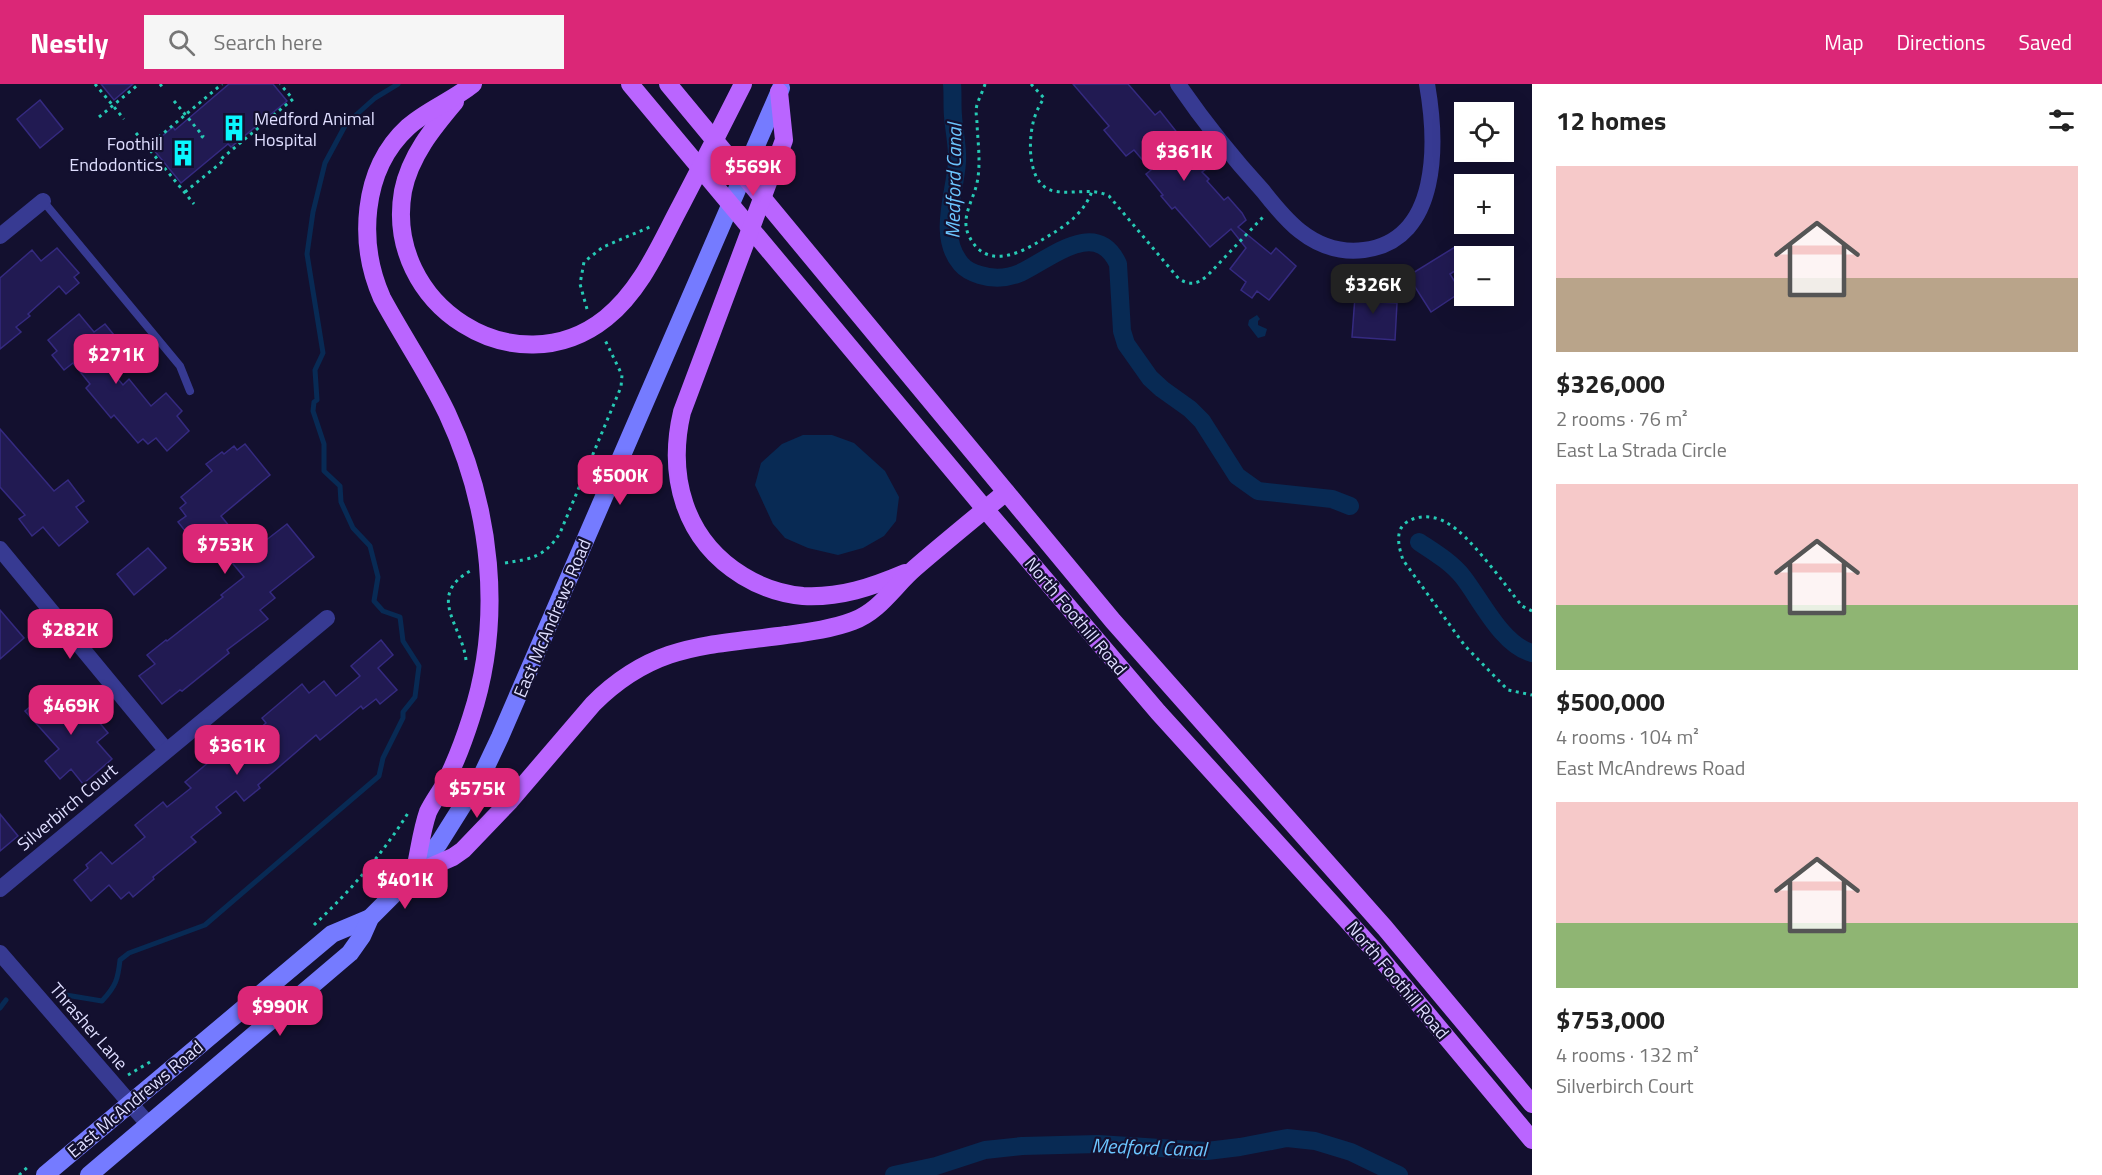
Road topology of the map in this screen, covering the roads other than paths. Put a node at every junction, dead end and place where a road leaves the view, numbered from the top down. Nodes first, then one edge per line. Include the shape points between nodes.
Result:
1 (630, 84) edge
2 (668, 84) edge
3 (1178, 84) edge
4 (1427, 84) edge
5 (743, 86) edge
6 (781, 88) edge
7 (467, 89) edge
8 (44, 201) joint
9 (0, 236) edge
10 (190, 391) dead end
11 (1006, 492) junction
12 (985, 509) junction
13 (0, 549) edge
14 (913, 570) junction
15 (327, 618) dead end
16 (166, 750) junction
17 (414, 874) junction
18 (0, 889) edge
19 (370, 918) junction
20 (0, 953) edge
21 (130, 1103) junction
22 (1532, 1104) edge
23 (149, 1125) junction
24 (1532, 1140) edge
25 (45, 1175) edge
26 (89, 1175) edge

1 - 12 main road, North Foothill Road
2 - 11 main road, North Foothill Road
3 - 4 street via 1241,167 1300,231 1326,247 1352,252 1376,249 1398,237 1418,214 1428,188 1434,150
5 - 7 main road via 664,222 635,288 616,309 590,328 564,339 526,344 468,328 434,301 416,277 405,248 401,219 412,163 436,125
6 - 14 main road via 784,140 682,412 676,438 681,494 689,517 717,555 758,584 792,594 842,594
6 - 17 main road, East McAndrews Road via 500,737 463,808
7 - 17 main road via 421,117 391,148 372,188 367,218 368,256 376,284 446,410 466,458 480,507 488,566 488,628 479,689 453,766 429,812
8 - 9 street
8 - 10 lane via 180,366
11 - 12 main road
11 - 22 main road, North Foothill Road via 1179,697 1385,928
12 - 14 main road
12 - 24 main road, North Foothill Road via 1158,712 1373,950
13 - 16 street
14 - 17 main road via 884,600 855,621 806,633 685,649 632,672 606,690 463,850
15 - 16 street, Silverbirch Court
16 - 18 street, Silverbirch Court
17 - 19 main road, East McAndrews Road
19 - 21 main road, East McAndrews Road via 332,934
19 - 23 main road, East McAndrews Road via 350,953
20 - 21 street, Thrasher Lane
21 - 23 street, Thrasher Lane
21 - 25 main road, East McAndrews Road
23 - 26 main road, East McAndrews Road

